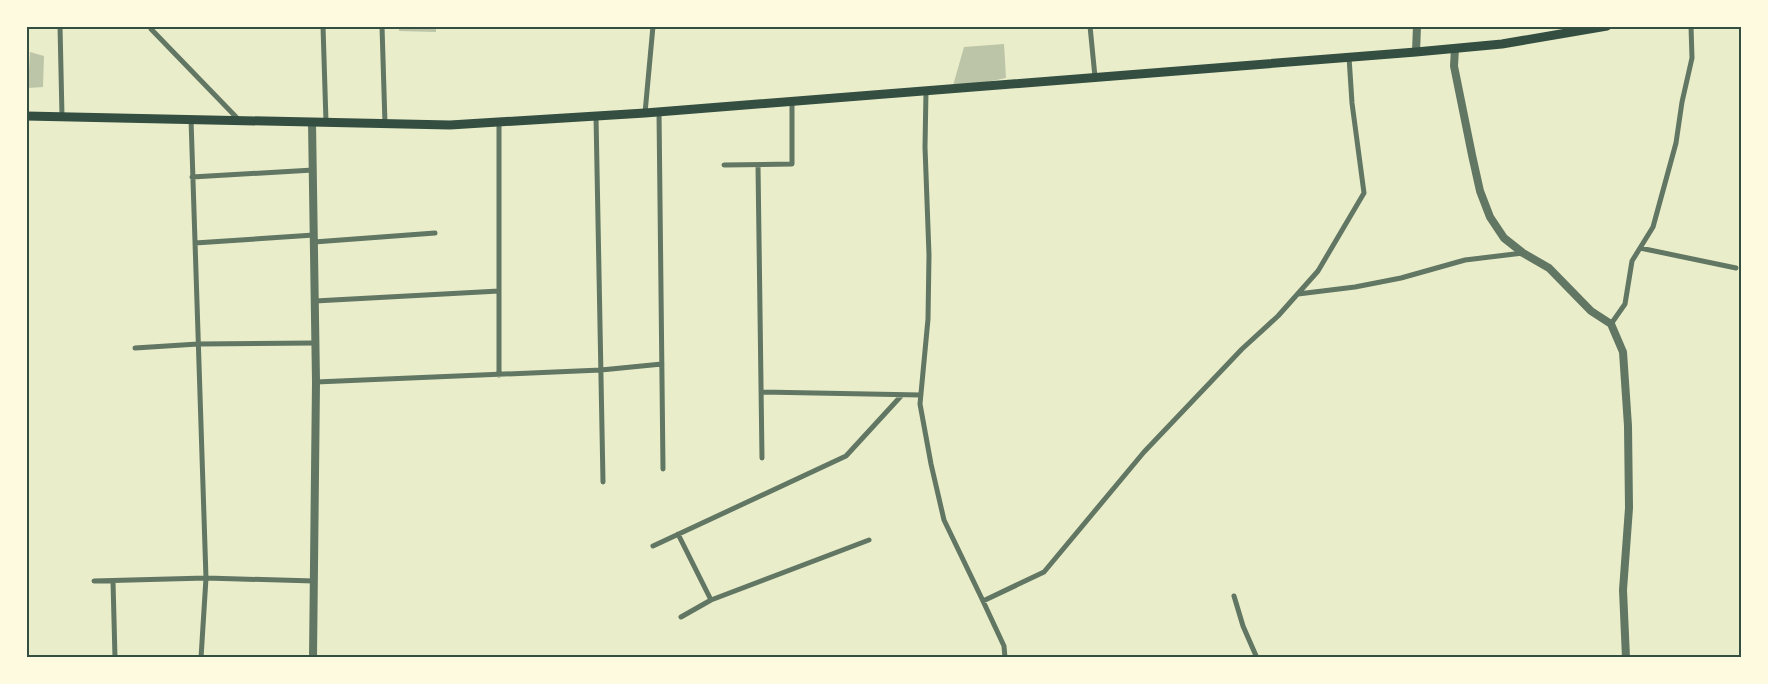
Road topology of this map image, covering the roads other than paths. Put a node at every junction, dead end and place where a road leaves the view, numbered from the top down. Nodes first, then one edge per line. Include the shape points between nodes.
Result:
1 (60, 26) edge
2 (151, 26) edge
3 (323, 26) edge
4 (382, 26) edge
5 (653, 26) edge
6 (1090, 26) edge
7 (1416, 26) edge
8 (1607, 26) edge
9 (1692, 26) edge
10 (1455, 48) junction
11 (1416, 52) junction
12 (1349, 57) junction
13 (1095, 77) junction
14 (926, 91) junction
15 (792, 102) junction
16 (659, 112) junction
17 (645, 113) junction
18 (26, 116) edge
19 (62, 116) junction
20 (596, 116) junction
21 (190, 119) junction
22 (240, 120) junction
23 (312, 122) junction
24 (326, 122) junction
25 (500, 122) junction
26 (385, 124) junction
27 (724, 165) dead end
28 (758, 165) junction
29 (313, 170) junction
30 (192, 177) junction
31 (435, 233) dead end
32 (314, 238) junction
33 (195, 243) junction
34 (1640, 248) junction
35 (1523, 253) junction
36 (1736, 268) dead end
37 (499, 291) junction
38 (1298, 294) junction
39 (315, 301) junction
40 (1612, 324) junction
41 (315, 343) junction
42 (198, 344) junction
43 (135, 348) dead end
44 (662, 364) junction
45 (601, 370) junction
46 (499, 375) junction
47 (316, 382) junction
48 (761, 392) junction
49 (902, 395) junction
50 (921, 395) junction
51 (762, 458) dead end
52 (663, 469) dead end
53 (603, 482) dead end
54 (678, 534) junction
55 (869, 540) dead end
56 (653, 546) dead end
57 (206, 578) junction
58 (314, 580) junction
59 (94, 581) dead end
60 (112, 581) junction
61 (1234, 596) dead end
62 (711, 600) junction
63 (983, 601) junction
64 (681, 617) dead end
65 (115, 658) edge
66 (201, 658) edge
67 (313, 658) edge
68 (1006, 658) edge
69 (1257, 658) edge
70 (1626, 658) edge

1 - 19 street
2 - 22 street
3 - 24 street
4 - 26 street
5 - 17 street
6 - 13 street
7 - 11 street
8 - 10 main road via 1502,44
9 - 34 street via 1692,58 1676,143 1653,227
10 - 11 main road
10 - 35 street via 1454,66 1480,191 1490,217 1504,238
11 - 12 main road
12 - 13 main road
12 - 38 street via 1364,194 1318,271
13 - 14 main road
14 - 15 main road
14 - 50 street via 928,319
15 - 16 main road
15 - 28 street via 792,164
16 - 17 main road
16 - 44 street
17 - 20 main road
18 - 19 main road
19 - 21 main road
20 - 25 main road
20 - 45 street
21 - 22 main road
21 - 30 street
22 - 23 main road
23 - 24 main road
23 - 29 street
24 - 26 main road
25 - 26 main road
25 - 37 street
27 - 28 street
28 - 48 street
29 - 30 street
29 - 32 street
30 - 33 street
31 - 32 street
32 - 33 street
32 - 39 street
33 - 42 street
34 - 36 street
34 - 40 street via 1632,261 1625,304
35 - 38 street via 1465,260 1355,288
35 - 40 street via 1549,268 1591,311
37 - 39 street
37 - 46 street
38 - 63 street via 1144,452 1044,572
39 - 41 street
40 - 70 street via 1623,352 1628,426 1630,508 1623,590
41 - 42 street
41 - 47 street
42 - 43 street
42 - 57 street
44 - 45 street
44 - 52 street
45 - 46 street
45 - 53 street
46 - 47 street
47 - 58 street
48 - 49 street
48 - 51 street
49 - 50 street
49 - 54 street via 846,456
50 - 63 street via 931,464 944,520
54 - 56 street
54 - 62 street
55 - 62 street
57 - 58 street
57 - 60 street
57 - 66 street
58 - 67 street
59 - 60 street
60 - 65 street
61 - 69 street
62 - 64 street
63 - 68 street via 1004,646

